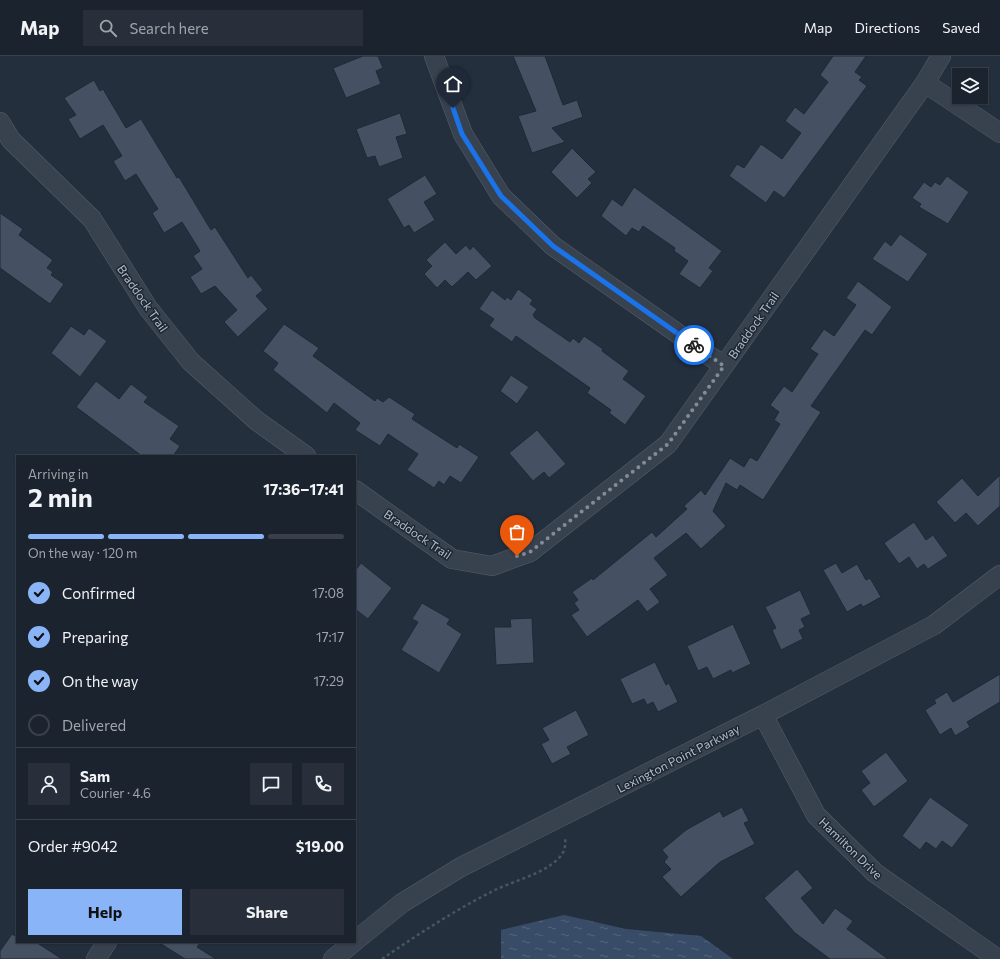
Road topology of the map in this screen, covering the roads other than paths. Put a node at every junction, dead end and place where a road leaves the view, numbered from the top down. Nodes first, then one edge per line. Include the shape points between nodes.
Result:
1 (434, 56) edge
2 (941, 56) edge
3 (925, 83) junction
4 (0, 122) edge
5 (1000, 133) edge
6 (724, 366) junction
7 (305, 455) edge
8 (356, 491) edge
9 (1000, 575) edge
10 (763, 715) junction
11 (356, 940) edge
12 (107, 943) edge
13 (353, 943) edge
14 (96, 959) edge
15 (333, 959) edge
16 (998, 959) edge

1 - 6 street via 462,134 501,196 553,246
2 - 3 street, Braddock Trail
3 - 5 street
3 - 6 street, Braddock Trail
4 - 7 street, Braddock Trail via 11,140 92,219 148,308 191,362 257,421
6 - 8 street, Braddock Trail via 668,444 530,552 492,566 452,558
9 - 10 street, Lexington Point Parkway via 934,625
10 - 11 street, Lexington Point Parkway via 461,867 402,903
10 - 16 street, Hamilton Drive via 816,815 875,873
12 - 14 street
13 - 15 street, Lexington Point Parkway

